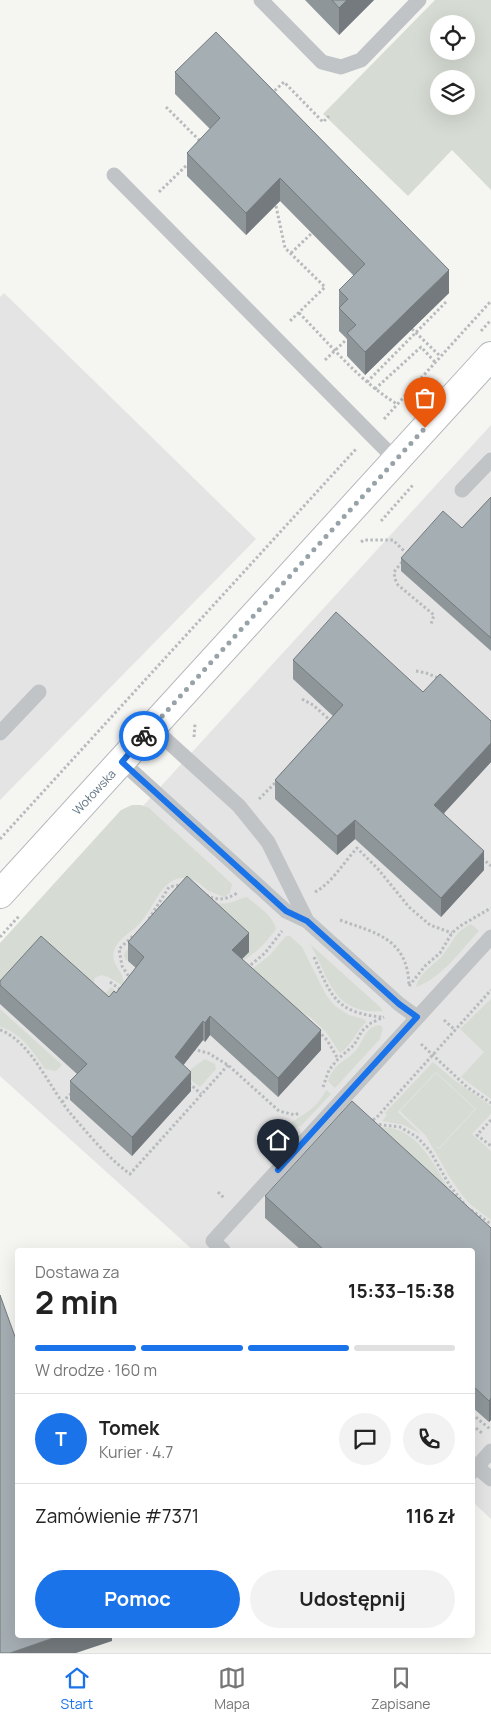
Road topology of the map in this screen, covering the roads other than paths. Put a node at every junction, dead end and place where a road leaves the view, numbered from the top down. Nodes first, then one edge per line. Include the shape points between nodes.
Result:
1 (261, 0) edge
2 (419, 0) edge
3 (114, 175) dead end
4 (491, 356) edge
5 (396, 460) junction
6 (491, 460) edge
7 (462, 490) dead end
8 (39, 692) dead end
9 (152, 727) junction
10 (0, 733) edge
11 (122, 762) junction
12 (0, 894) edge
13 (307, 921) junction
14 (491, 937) edge
15 (417, 1017) junction
16 (221, 1248) edge
17 (491, 1451) edge
18 (475, 1469) edge
19 (491, 1479) edge

1 - 2 lane via 322,62 341,67 361,60
3 - 5 lane
4 - 5 street, Wołowska
5 - 9 street, Wołowska
6 - 7 lane
8 - 10 lane
9 - 11 street, Wołowska
9 - 13 lane via 239,806 268,842
11 - 12 street, Wołowska
11 - 13 lane via 286,911
13 - 15 lane
14 - 15 lane
15 - 16 lane via 214,1241
17 - 18 lane
18 - 19 lane

